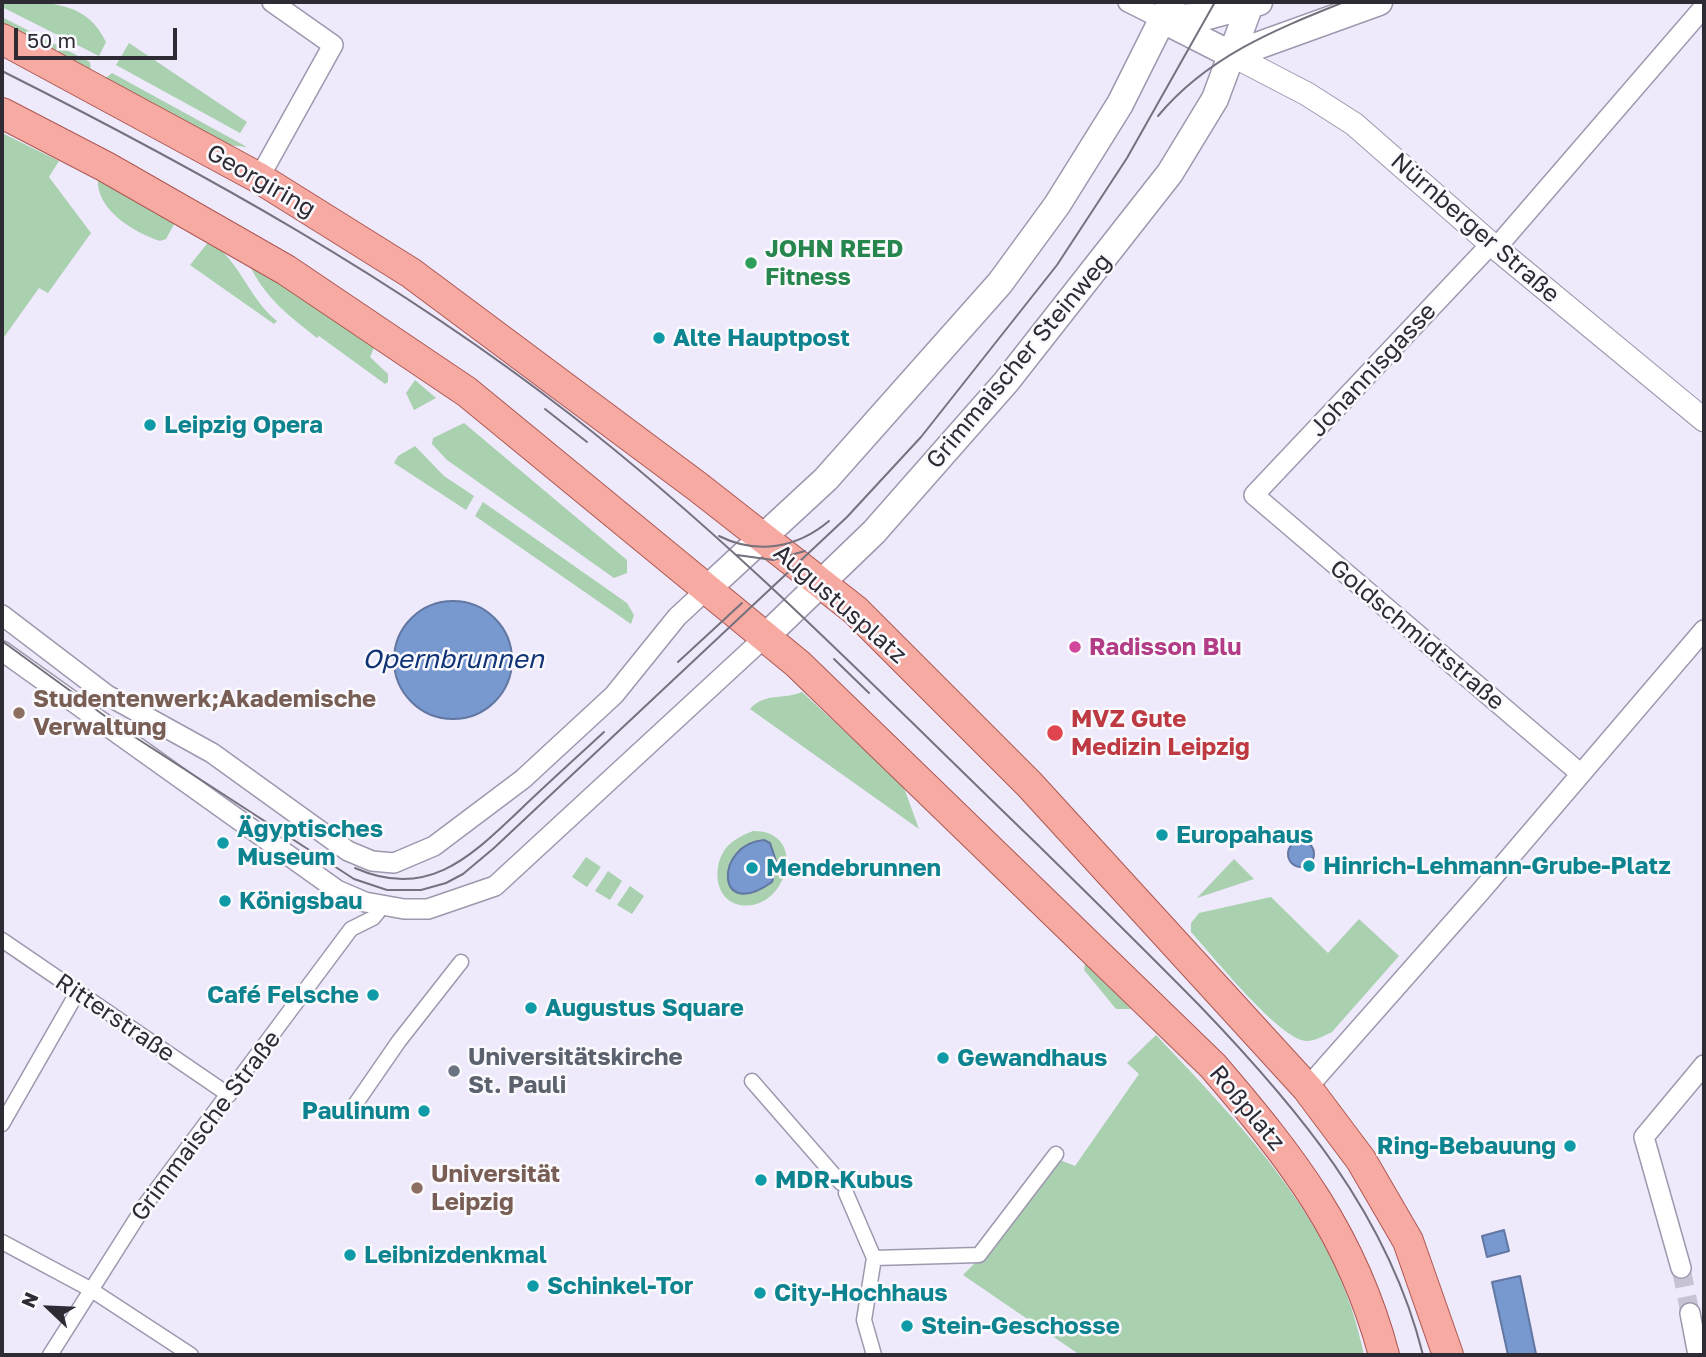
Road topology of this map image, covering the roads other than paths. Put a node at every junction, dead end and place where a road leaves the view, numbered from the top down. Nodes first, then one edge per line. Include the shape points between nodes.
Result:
1 (272, 2) edge
2 (1128, 2) edge
3 (1379, 2) edge
4 (1253, 3) edge
5 (1704, 8) edge
6 (1167, 10) edge
7 (2, 40) edge
8 (1232, 55) junction
9 (2, 113) edge
10 (259, 178) junction
11 (1494, 246) junction
12 (508, 344) joint
13 (1704, 419) edge
14 (1254, 495) joint
15 (763, 538) junction
16 (820, 583) junction
17 (706, 590) junction
18 (2, 615) edge
19 (1704, 630) edge
20 (765, 637) junction
21 (2, 651) edge
22 (1581, 774) junction
23 (378, 912) dead end
24 (2, 940) edge
25 (461, 962) dead end
26 (77, 993) junction
27 (1704, 1065) edge
28 (752, 1081) dead end
29 (1307, 1088) junction
30 (229, 1095) junction
31 (352, 1109) dead end
32 (2, 1124) edge
33 (1056, 1154) dead end
34 (2, 1242) edge
35 (873, 1258) junction
36 (1681, 1268) tunnel mouth
37 (90, 1289) junction
38 (1690, 1313) tunnel mouth
39 (50, 1355) edge
40 (191, 1355) edge
41 (874, 1355) edge
42 (1384, 1355) edge
43 (1448, 1355) edge
44 (1698, 1355) edge

1 - 10 street via 333,45
2 - 6 street
3 - 8 main road
4 - 6 main road via 1208,16
4 - 8 main road, Grimmaischer Steinweg
5 - 11 street, Johannisgasse
6 - 8 main road
6 - 15 main road via 1132,83 1057,205 1000,283 826,480
7 - 10 main road, Georgiring
8 - 11 street, Nürnberger Straße via 1341,114
8 - 16 main road, Grimmaischer Steinweg via 1209,111 1170,173 1058,319 874,532
9 - 17 main road via 286,270 467,392
10 - 12 main road, Georgiring via 411,273
11 - 13 street, Nürnberger Straße
11 - 14 street, Johannisgasse
12 - 15 main road, Augustusplatz
14 - 22 street, Goldschmidtstraße
15 - 16 main road, Augustusplatz
15 - 17 main road
16 - 20 main road, Grimmaischer Steinweg
16 - 29 main road, Augustusplatz via 855,610 946,698
17 - 18 street via 677,617 614,695 523,779 434,846 400,862 372,862 348,851 212,753 107,695
17 - 20 main road
19 - 22 street
20 - 21 street via 495,886 428,909 404,909 355,898 305,868
20 - 42 main road, Roßplatz via 1213,1066 1304,1177 1347,1253
22 - 29 street
23 - 30 street, Grimmaische Straße via 351,929
24 - 26 street, Ritterstraße
25 - 31 street
26 - 30 street, Ritterstraße
26 - 32 street
27 - 36 street via 1644,1137
28 - 35 street via 844,1188
29 - 43 main road via 1361,1160 1408,1241
30 - 37 street, Grimmaische Straße via 145,1205
33 - 35 street via 979,1255
34 - 37 street
35 - 41 street via 864,1320
37 - 39 street, Grimmaische Straße
37 - 40 street
38 - 44 street

